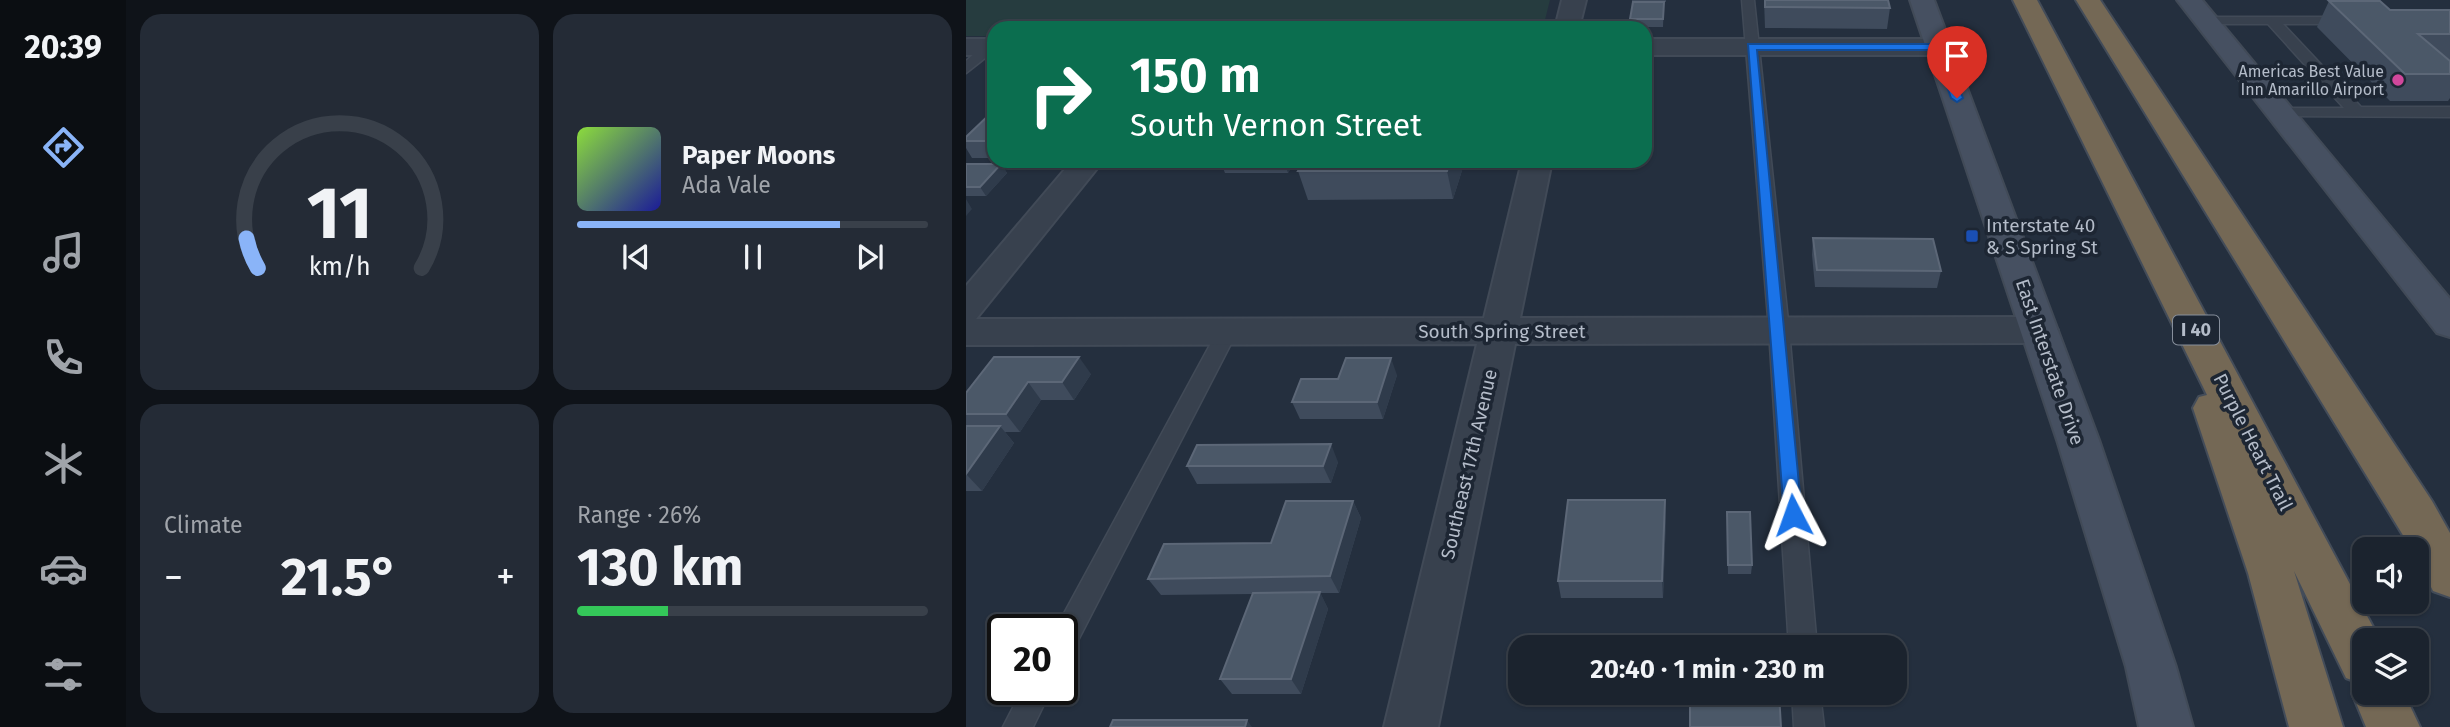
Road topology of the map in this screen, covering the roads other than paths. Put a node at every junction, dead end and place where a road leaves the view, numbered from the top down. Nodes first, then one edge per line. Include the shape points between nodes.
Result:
1 (1574, 0) edge
2 (1748, 0) edge
3 (1922, 0) edge
4 (2025, 0) edge
5 (2088, 0) edge
6 (2197, 10) edge
7 (2272, 20) junction
8 (2368, 20) edge
9 (1569, 21) edge
10 (983, 47) edge
11 (1652, 47) edge
12 (1752, 47) junction
13 (1939, 47) junction
14 (966, 69) edge
15 (2357, 112) junction
16 (2450, 112) edge
17 (2280, 113) junction
18 (1082, 168) edge
19 (1535, 168) edge
20 (2164, 267) junction
21 (966, 310) edge
22 (2450, 324) edge
23 (1779, 330) junction
24 (2039, 330) junction
25 (1499, 331) junction
26 (966, 332) edge
27 (1227, 332) junction
28 (2450, 577) edge
29 (1077, 614) edge
30 (1802, 635) edge
31 (2352, 637) edge
32 (1029, 705) edge
33 (1807, 705) edge
34 (2383, 705) edge
35 (1018, 727) edge
36 (1411, 727) edge
37 (1809, 727) edge
38 (2166, 727) edge
39 (2316, 727) edge
40 (2393, 727) edge

1 - 9 street
2 - 12 lane
3 - 13 main road, East Interstate Drive
4 - 20 highway, Purple Heart Trail / I 40
5 - 28 highway via 2416,514
6 - 7 lane
6 - 17 main road
7 - 8 lane
7 - 15 lane
10 - 14 lane
11 - 12 street
12 - 13 street
12 - 23 lane
13 - 24 main road, East Interstate Drive
15 - 16 lane
15 - 17 lane
17 - 22 main road
18 - 21 street
19 - 25 street, Southeast 17th Avenue
20 - 31 highway, Purple Heart Trail / I 40
20 - 39 highway via 2272,573
23 - 24 street, South Spring Street
23 - 25 street, South Spring Street
23 - 30 lane
24 - 38 main road, East Interstate Drive via 2139,629
25 - 27 street, South Spring Street
25 - 36 street, Southeast 17th Avenue
26 - 27 street, South Spring Street
27 - 29 lane
32 - 35 lane
33 - 37 lane
34 - 40 highway

